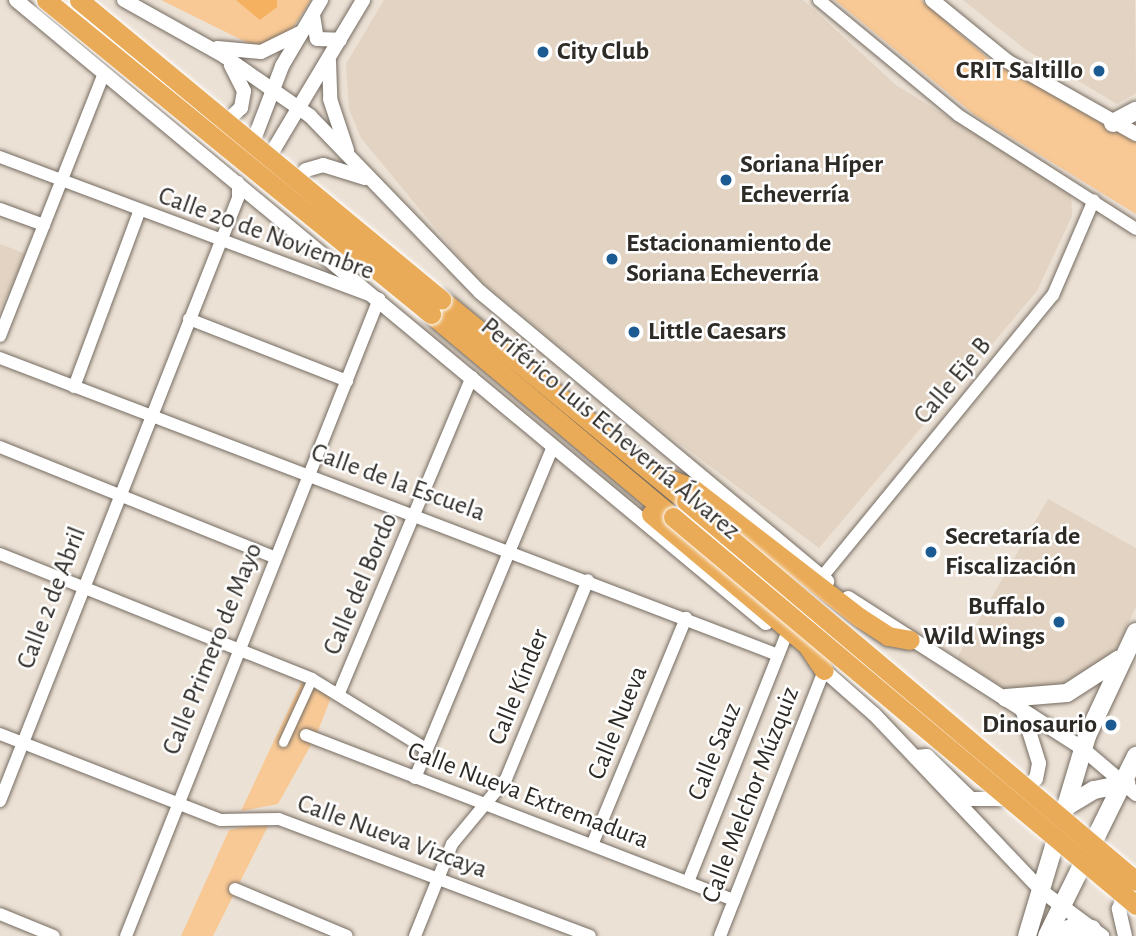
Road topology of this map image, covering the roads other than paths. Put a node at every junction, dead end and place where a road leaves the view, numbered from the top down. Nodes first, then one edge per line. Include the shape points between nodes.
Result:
1 (16, 0) edge
2 (46, 0) edge
3 (79, 0) edge
4 (124, 0) edge
5 (321, 0) edge
6 (363, 0) edge
7 (819, 0) edge
8 (932, 0) edge
9 (313, 13) junction
10 (302, 32) junction
11 (340, 40) junction
12 (208, 47) junction
13 (224, 56) junction
14 (329, 60) junction
15 (104, 73) junction
16 (273, 90) junction
17 (300, 108) junction
18 (151, 111) junction
19 (1136, 111) edge
20 (1113, 123) junction
21 (1136, 134) edge
22 (349, 155) junction
23 (0, 157) edge
24 (60, 182) junction
25 (374, 182) junction
26 (242, 191) junction
27 (1094, 200) junction
28 (0, 209) edge
29 (138, 212) junction
30 (44, 225) junction
31 (1136, 229) edge
32 (220, 240) junction
33 (312, 242) junction
34 (379, 299) junction
35 (436, 307) junction
36 (189, 319) junction
37 (0, 336) edge
38 (0, 359) edge
39 (472, 377) junction
40 (347, 380) junction
41 (74, 387) junction
42 (151, 415) junction
43 (552, 446) junction
44 (0, 447) edge
45 (601, 456) junction
46 (310, 475) junction
47 (660, 478) junction
48 (120, 491) junction
49 (416, 514) junction
50 (510, 550) junction
51 (0, 554) edge
52 (274, 557) junction
53 (822, 577) junction
54 (588, 580) junction
55 (84, 586) junction
56 (685, 618) junction
57 (1136, 632) edge
58 (785, 638) junction
59 (910, 640) junction
60 (238, 648) junction
61 (1129, 650) junction
62 (778, 654) junction
63 (824, 670) junction
64 (312, 679) junction
65 (339, 693) junction
66 (1013, 703) junction
67 (0, 734) edge
68 (306, 735) dead end
69 (282, 742) dead end
70 (22, 743) junction
71 (426, 750) junction
72 (1083, 750) junction
73 (1136, 756) edge
74 (915, 757) junction
75 (415, 778) junction
76 (1131, 789) edge
77 (0, 801) edge
78 (175, 803) junction
79 (1069, 805) junction
80 (486, 807) junction
81 (592, 845) junction
82 (1136, 874) edge
83 (438, 877) junction
84 (1136, 881) edge
85 (688, 882) junction
86 (235, 889) dead end
87 (1043, 892) junction
88 (734, 900) junction
89 (1136, 905) edge
90 (1061, 906) junction
91 (0, 914) edge
92 (1097, 933) edge
93 (54, 936) edge
94 (126, 936) edge
95 (347, 936) edge
96 (415, 936) edge
97 (590, 936) edge
98 (720, 936) edge
99 (1027, 936) edge
100 (1047, 936) edge
101 (1053, 936) edge
102 (1125, 936) edge

1 - 15 street
2 - 35 highway, Periférico Luis Echeverría Álvarez, bridge
3 - 35 highway, Periférico Luis Echeverría Álvarez, bridge
4 - 12 street, Periférico Luis Echeverría Álvarez
5 - 9 street, Calle 2 de Abril
6 - 11 street, Calle 2 de Abril
7 - 27 street via 958,115
8 - 20 street via 1007,61
9 - 10 street, Calle 2 de Abril
9 - 11 street via 317,39
10 - 12 street via 261,52
10 - 16 street, Calle 2 de Abril
11 - 14 street, Calle 2 de Abril
12 - 13 street, Periférico Luis Echeverría Álvarez
13 - 16 street, Periférico Luis Echeverría Álvarez
13 - 18 street via 244,92 233,120 206,131
14 - 17 street, Calle 2 de Abril
14 - 22 street via 330,99
15 - 18 street
15 - 24 street
16 - 17 street, Periférico Luis Echeverría Álvarez
16 - 26 street, Calle 2 de Abril
17 - 22 street, Periférico Luis Echeverría Álvarez
17 - 26 street, Calle 2 de Abril
18 - 26 street
19 - 20 main road
20 - 21 street
22 - 25 street, Periférico Luis Echeverría Álvarez
23 - 24 street, Calle 20 de Noviembre
24 - 29 street, Calle 20 de Noviembre
24 - 30 street
25 - 33 street via 334,165 315,166 298,176 293,204
25 - 53 street, Periférico Luis Echeverría Álvarez via 480,292
26 - 32 street, Calle 2 de Abril
26 - 33 street
27 - 31 street
27 - 53 street, Calle Eje B via 1053,295
28 - 30 street
29 - 32 street, Calle 20 de Noviembre
29 - 41 street, Calle 20 de Noviembre
30 - 37 street
32 - 34 street, Calle 20 de Noviembre
32 - 36 street, Calle 2 de Abril
33 - 34 street
34 - 39 street
34 - 40 street, Calle Primero de Mayo
35 - 45 highway, Periférico Luis Echeverría Álvarez
35 - 47 highway, Periférico Luis Echeverría Álvarez
36 - 40 street
36 - 42 street, Calle 2 de Abril
38 - 41 street, Calle de la Escuela
39 - 43 street
39 - 49 street, Calle del Bordo
40 - 46 street, Calle Primero de Mayo
41 - 42 street, Calle de la Escuela
42 - 46 street, Calle de la Escuela
42 - 48 street, Calle 2 de Abril
43 - 50 street
43 - 58 street
44 - 48 street
45 - 63 highway via 614,483 812,650
45 - 89 highway, Periférico Luis Echeverría Álvarez, bridge
46 - 49 street, Calle de la Escuela
46 - 52 street, Calle Primero de Mayo
47 - 59 highway via 681,481 859,617 888,636
47 - 84 highway, Periférico Luis Echeverría Álvarez, bridge
48 - 52 street
48 - 55 street, Calle 2 de Abril
49 - 50 street, Calle de la Escuela
49 - 65 street, Calle del Bordo
50 - 54 street, Calle de la Escuela
50 - 71 street
51 - 55 street
52 - 60 street, Calle Primero de Mayo
53 - 59 street, Periférico Luis Echeverría Álvarez
54 - 56 street, Calle de la Escuela
54 - 80 street, Calle Kínder via 506,779
55 - 60 street
55 - 70 street, Calle 2 de Abril
56 - 62 street, Calle de la Escuela
56 - 81 street, Calle Nueva
57 - 61 main road
58 - 62 street, Calle Sauz
58 - 63 street
59 - 66 street, Periférico Luis Echeverría Álvarez
60 - 64 street
60 - 78 street, Calle Primero de Mayo
61 - 66 main road via 1081,688
61 - 72 main road
62 - 85 street, Calle Sauz
63 - 74 street
63 - 88 street, Calle Melchor Múzquiz
64 - 65 street
64 - 69 street
65 - 71 street
66 - 72 street, Periférico Luis Echeverría Álvarez
66 - 74 street via 1040,763 1036,779 1012,799 971,799 927,756
67 - 70 street, Calle Nueva Vizcaya
68 - 75 street, Calle Nueva Extremadura
70 - 77 street, Calle 2 de Abril
70 - 78 street, Calle Nueva Vizcaya
71 - 75 street
72 - 76 street, Periférico Luis Echeverría Álvarez
72 - 79 main road
73 - 76 main road
74 - 87 street
75 - 80 street, Calle Nueva Extremadura
76 - 79 main road via 1094,790
76 - 90 main road
78 - 83 street, Calle Nueva Vizcaya via 231,822 279,819
78 - 94 street, Calle Primero de Mayo
79 - 87 main road
80 - 81 street, Calle Nueva Extremadura
80 - 83 street, Calle Kínder via 459,833
81 - 85 street, Calle Nueva Extremadura
82 - 102 street via 1119,909
83 - 96 street, Calle Kínder
83 - 97 street, Calle Nueva Vizcaya
85 - 88 street, Calle Nueva Extremadura
86 - 95 street
87 - 90 street
87 - 99 main road
88 - 98 street, Calle Melchor Múzquiz
90 - 92 street
90 - 100 main road
91 - 93 street
92 - 101 main road via 1073,927

